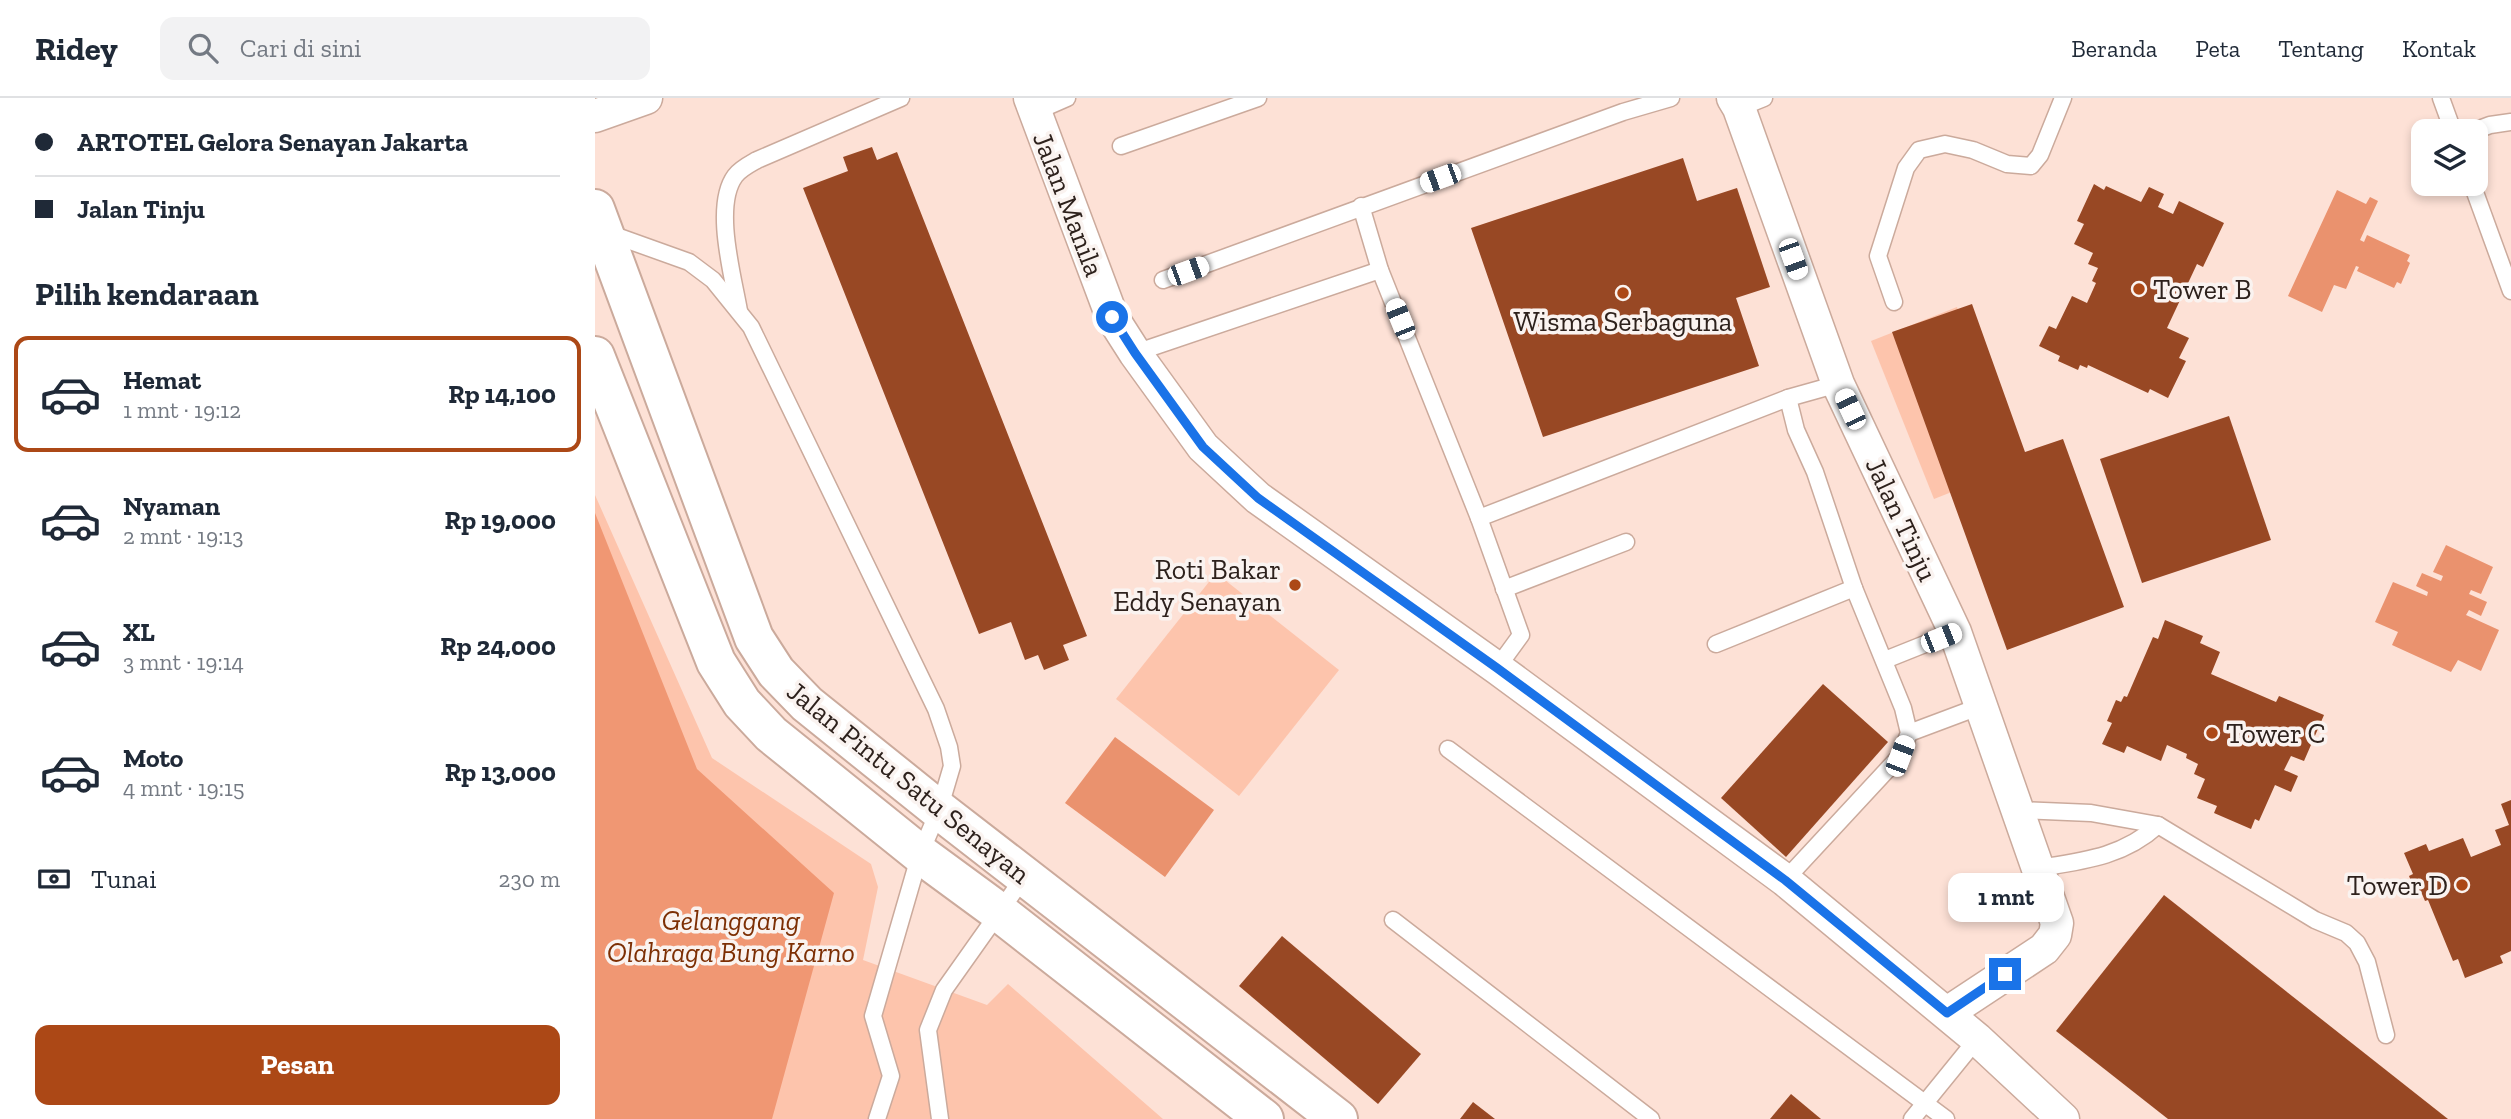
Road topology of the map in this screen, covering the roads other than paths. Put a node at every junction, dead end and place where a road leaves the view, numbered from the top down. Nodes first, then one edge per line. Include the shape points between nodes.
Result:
1 (646, 98) edge
2 (901, 98) edge
3 (1067, 98) edge
4 (1258, 98) edge
5 (1671, 98) edge
6 (2063, 98) edge
7 (2441, 98) edge
8 (1745, 102) edge
9 (1032, 105) edge
10 (595, 116) edge
11 (2449, 119) edge
12 (2511, 122) edge
13 (2488, 127) edge
14 (1121, 146) dead end
15 (2476, 196) edge
16 (1361, 206) junction
17 (599, 220) edge
18 (1380, 270) junction
19 (1163, 280) dead end
20 (2511, 291) edge
21 (1894, 302) dead end
22 (739, 313) junction
23 (1135, 353) junction
24 (595, 356) edge
25 (1838, 384) junction
26 (1788, 398) junction
27 (1479, 518) junction
28 (1626, 542) dead end
29 (1854, 588) junction
30 (1504, 589) junction
31 (1955, 632) junction
32 (1716, 644) dead end
33 (1885, 660) junction
34 (1497, 668) junction
35 (1981, 706) junction
36 (1909, 733) junction
37 (1448, 749) dead end
38 (939, 810) junction
39 (2018, 810) junction
40 (2158, 825) junction
41 (920, 854) junction
42 (2038, 868) junction
43 (1024, 877) junction
44 (1785, 880) junction
45 (999, 912) junction
46 (1394, 920) dead end
47 (1947, 1013) junction
48 (2386, 1035) dead end
49 (1977, 1039) junction
50 (1923, 1103) junction
51 (943, 1118) edge
52 (877, 1119) edge
53 (1264, 1119) edge
54 (1338, 1119) edge
55 (1651, 1119) edge
56 (1912, 1119) edge
57 (1946, 1119) edge
58 (2063, 1119) edge

1 - 10 street
2 - 22 lane via 757,160 736,174 728,190 726,228
3 - 9 lane
4 - 14 lane
5 - 16 lane
6 - 21 lane via 2031,166 2007,164 1945,144 1919,150 1906,168 1878,256
7 - 11 lane
8 - 25 street, Jalan Tinju
9 - 23 street, Jalan Manila via 1112,317
12 - 13 lane
15 - 20 lane
16 - 18 lane
16 - 19 lane
17 - 22 lane via 689,262 713,280
17 - 38 main road, Jalan Pintu Satu Senayan via 754,638 776,673 807,704
18 - 23 lane
18 - 27 lane
22 - 38 lane via 751,327 936,709 952,766
23 - 34 street, Jalan Manila via 1203,447 1258,498
24 - 41 main road, Jalan Pintu Satu Senayan via 716,662 742,703 771,734
25 - 26 lane
25 - 31 street, Jalan Tinju
26 - 27 lane
26 - 29 lane
27 - 30 lane
28 - 30 lane
29 - 32 lane
29 - 33 lane
30 - 34 lane via 1521,635
31 - 33 lane
31 - 35 street, Jalan Tinju
33 - 36 lane
34 - 44 street, Jalan Manila
35 - 36 lane
35 - 39 street, Jalan Tinju
36 - 44 lane via 1900,756
37 - 50 lane
38 - 41 lane
38 - 43 main road, Jalan Pintu Satu Senayan
39 - 40 lane via 2091,813
39 - 42 street, Jalan Tinju
40 - 42 lane via 2143,839 2099,859
40 - 48 lane via 2357,943 2367,962
41 - 45 main road, Jalan Pintu Satu Senayan
41 - 52 lane via 873,1016 891,1076
42 - 47 street, Jalan Tinju via 2057,923 2055,936 2044,949
43 - 45 lane
43 - 54 main road, Jalan Pintu Satu Senayan
44 - 47 street, Jalan Manila
45 - 51 lane via 944,990 928,1030
45 - 53 main road, Jalan Pintu Satu Senayan
46 - 55 lane
47 - 49 street, Jalan Manila
49 - 50 lane
49 - 58 street, Jalan Manila
50 - 56 lane
50 - 57 lane

